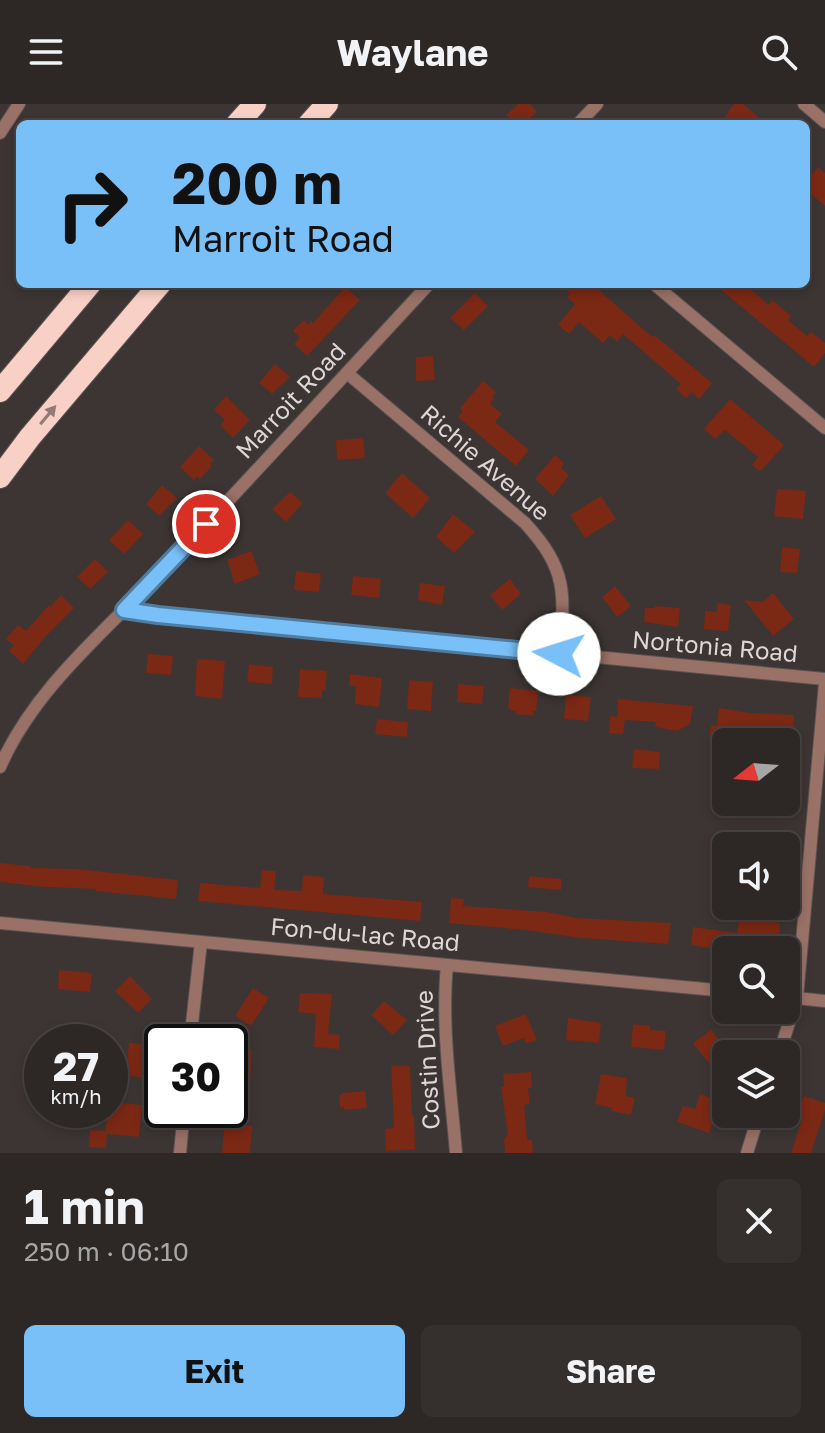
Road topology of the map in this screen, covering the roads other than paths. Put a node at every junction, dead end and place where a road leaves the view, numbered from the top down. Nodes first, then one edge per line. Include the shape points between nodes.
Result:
1 (19, 104) edge
2 (255, 104) edge
3 (327, 104) edge
4 (597, 104) edge
5 (804, 104) edge
6 (241, 120) edge
7 (313, 120) edge
8 (582, 120) edge
9 (825, 122) edge
10 (0, 133) edge
11 (87, 288) edge
12 (157, 288) edge
13 (425, 288) edge
14 (659, 288) edge
15 (347, 373) junction
16 (0, 391) edge
17 (825, 428) edge
18 (0, 477) edge
19 (124, 610) junction
20 (559, 654) junction
21 (825, 681) edge
22 (0, 767) edge
23 (0, 923) edge
24 (798, 936) edge
25 (201, 942) junction
26 (447, 965) junction
27 (712, 990) edge
28 (800, 999) edge
29 (825, 1001) edge
30 (192, 1024) edge
31 (182, 1128) edge
32 (755, 1128) edge
33 (180, 1153) edge
34 (456, 1153) edge
35 (747, 1153) edge

1 - 10 street
2 - 6 highway
3 - 7 highway
4 - 8 street
5 - 9 street
11 - 16 highway
18 -> 12 highway
13 - 15 street, Marroit Road
14 - 17 street
15 - 19 street, Marroit Road
15 - 20 street, Richie Avenue via 539,539 563,589
19 - 20 street, Nortonia Road
19 - 22 street, Marroit Road via 50,688
20 - 21 street, Nortonia Road
21 - 24 street
23 - 25 street, Fon-du-lac Road
25 - 26 street, Fon-du-lac Road
25 - 30 street
26 - 27 street, Fon-du-lac Road
26 - 34 street, Costin Drive via 445,1024
28 - 29 street
31 - 33 street
32 - 35 street

